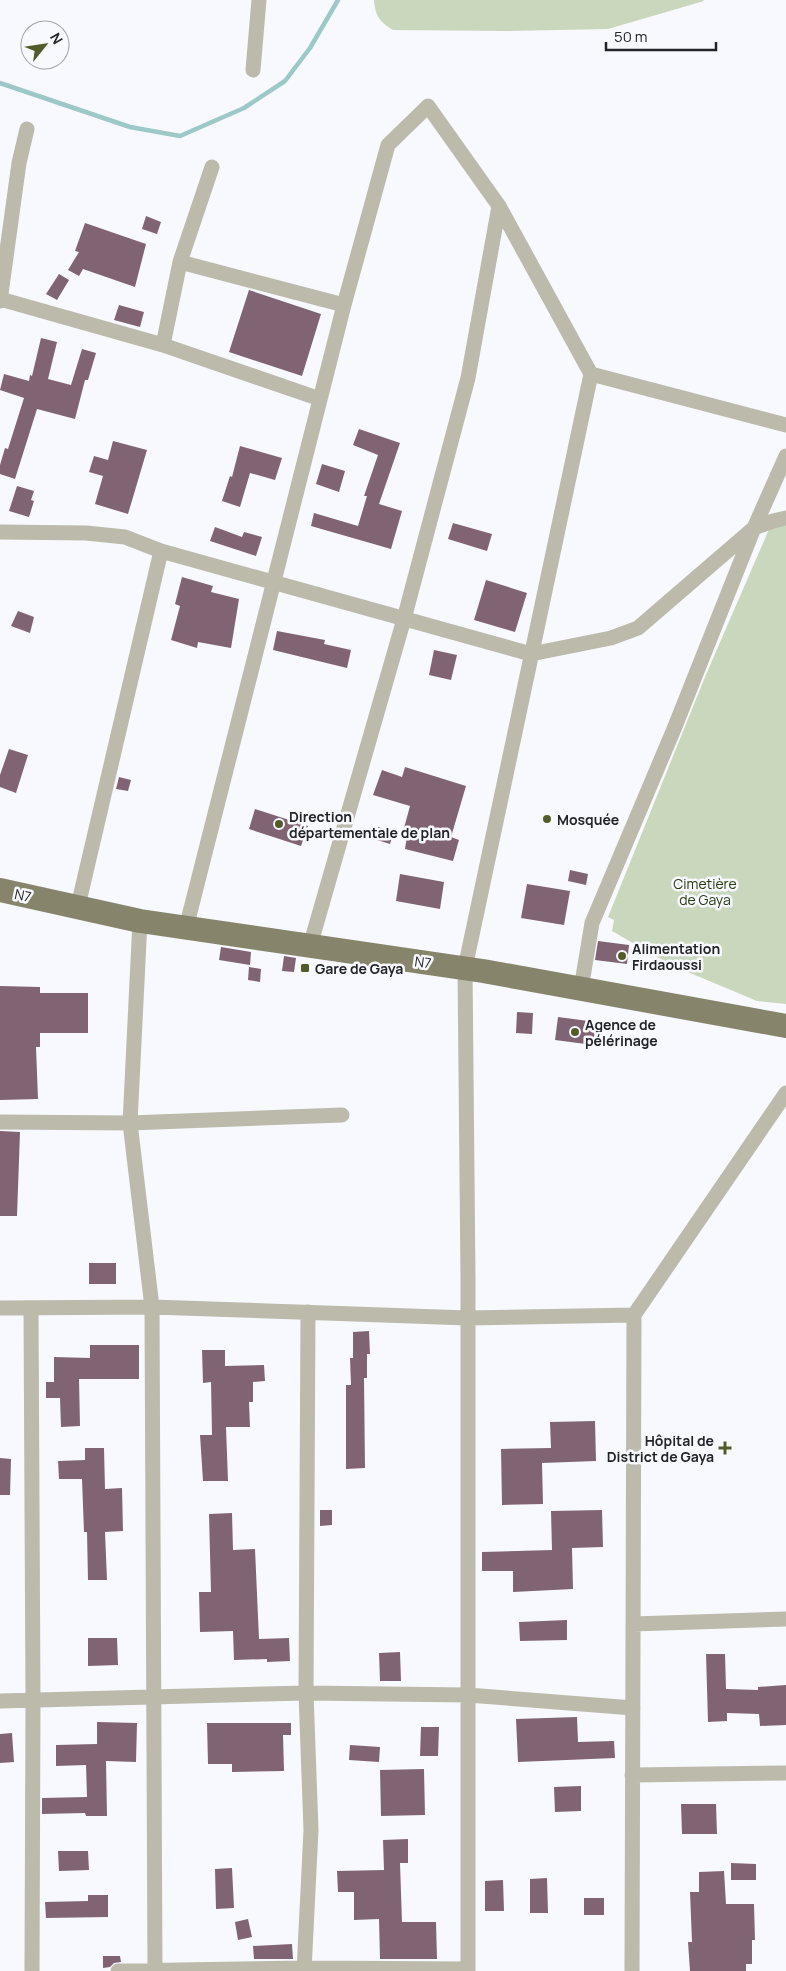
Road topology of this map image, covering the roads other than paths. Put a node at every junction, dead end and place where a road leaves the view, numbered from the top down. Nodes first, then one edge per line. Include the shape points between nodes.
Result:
1 (259, 0) edge
2 (253, 70) dead end
3 (27, 129) dead end
4 (212, 167) dead end
5 (499, 206) junction
6 (180, 262) junction
7 (0, 300) edge
8 (344, 305) junction
9 (163, 345) junction
10 (591, 374) junction
11 (320, 399) junction
12 (786, 426) edge
13 (786, 456) edge
14 (786, 518) edge
15 (754, 528) junction
16 (0, 532) edge
17 (161, 551) junction
18 (274, 582) junction
19 (404, 619) junction
20 (532, 654) junction
21 (0, 890) edge
22 (78, 906) junction
23 (140, 921) junction
24 (186, 928) junction
25 (310, 946) junction
26 (465, 968) junction
27 (581, 989) junction
28 (786, 1026) edge
29 (786, 1093) edge
30 (342, 1115) dead end
31 (0, 1122) edge
32 (130, 1123) junction
33 (152, 1307) junction
34 (0, 1308) edge
35 (31, 1308) junction
36 (308, 1312) junction
37 (634, 1315) junction
38 (468, 1318) junction
39 (786, 1619) edge
40 (633, 1624) junction
41 (306, 1692) junction
42 (468, 1695) junction
43 (153, 1698) junction
44 (33, 1700) junction
45 (0, 1701) edge
46 (633, 1708) junction
47 (786, 1773) edge
48 (632, 1776) junction
49 (304, 1970) edge
50 (468, 1970) edge
51 (32, 1971) edge
52 (118, 1971) edge
53 (156, 1971) edge
54 (632, 1971) edge

1 - 2 street
3 - 7 street via 19,163
4 - 6 street
5 - 8 street via 428,106 388,145
5 - 10 street
5 - 19 street via 468,378
6 - 8 street
6 - 9 street
7 - 9 street
8 - 11 street
9 - 11 street
10 - 12 street
10 - 20 street
11 - 18 street
13 - 15 street
14 - 15 street
15 - 20 street via 638,628 610,638
15 - 27 street via 674,730 592,923
16 - 17 street via 125,537
17 - 18 street
17 - 22 street
18 - 19 street
18 - 24 street
19 - 20 street
19 - 25 street
20 - 26 street
21 - 22 main road, N7
22 - 23 main road, N7
23 - 24 main road, N7
23 - 32 street
24 - 25 main road, N7
25 - 26 main road, N7
26 - 27 main road, N7
26 - 38 street
27 - 28 main road, N7
29 - 37 street
30 - 32 street
31 - 32 street
32 - 33 street
33 - 35 street
33 - 36 street
33 - 43 street
34 - 35 street
35 - 44 street
36 - 38 street
36 - 41 street
37 - 38 street
37 - 40 street
38 - 42 street
39 - 40 street
40 - 46 street
41 - 42 street
41 - 43 street
41 - 49 street via 311,1830
42 - 46 street
42 - 50 street
43 - 44 street
43 - 53 street
44 - 45 street
44 - 51 street
46 - 48 street
47 - 48 street
48 - 54 street
49 - 50 street
49 - 53 street
52 - 53 street

